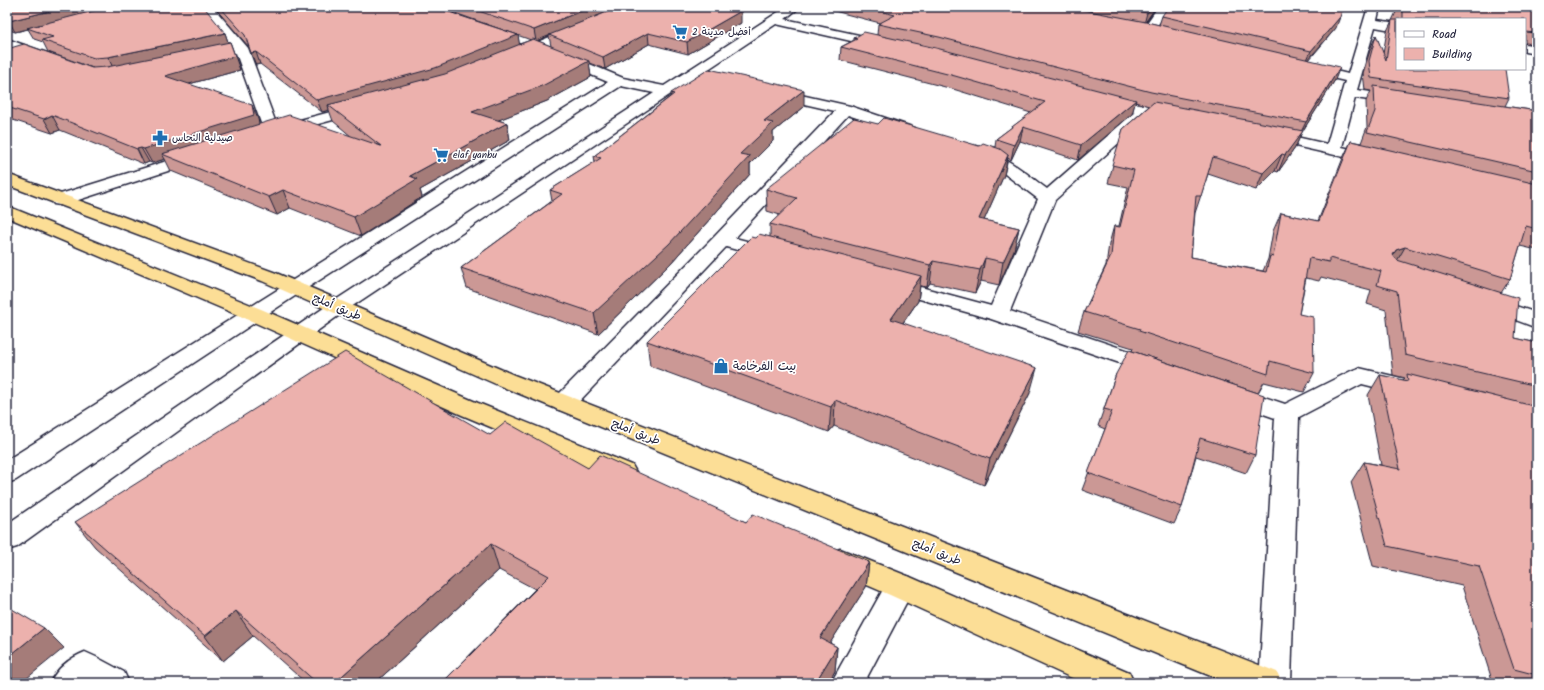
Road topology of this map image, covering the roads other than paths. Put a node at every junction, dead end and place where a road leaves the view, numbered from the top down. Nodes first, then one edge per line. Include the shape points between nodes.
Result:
1 (207, 7) edge
2 (633, 7) edge
3 (794, 7) edge
4 (1164, 7) edge
5 (1374, 7) edge
6 (774, 20) junction
7 (1370, 22) junction
8 (1132, 26) edge
9 (1396, 27) edge
10 (1148, 30) junction
11 (1163, 33) edge
12 (22, 36) dead end
13 (7, 42) edge
14 (521, 42) edge
15 (536, 47) junction
16 (898, 47) edge
17 (240, 48) junction
18 (1526, 48) edge
19 (1537, 50) edge
20 (196, 58) edge
21 (508, 59) edge
22 (57, 61) edge
23 (1292, 64) edge
24 (691, 75) junction
25 (714, 80) edge
26 (619, 81) junction
27 (1351, 86) junction
28 (760, 90) edge
29 (667, 91) junction
30 (1094, 97) edge
31 (1412, 103) edge
32 (376, 104) edge
33 (845, 109) junction
34 (1146, 111) junction
35 (1185, 118) edge
36 (269, 133) junction
37 (1255, 133) edge
38 (920, 135) edge
39 (254, 138) edge
40 (1333, 149) junction
41 (965, 151) edge
42 (210, 152) edge
43 (1386, 161) edge
44 (7, 179) edge
45 (1047, 198) junction
46 (60, 200) junction
47 (7, 211) edge
48 (722, 240) junction
49 (791, 258) edge
50 (876, 281) edge
51 (294, 288) junction
52 (1468, 297) edge
53 (338, 307) junction
54 (254, 314) junction
55 (998, 314) junction
56 (1537, 321) edge
57 (299, 334) junction
58 (1169, 372) edge
59 (1213, 388) edge
60 (1429, 393) edge
61 (564, 403) junction
62 (1287, 413) junction
63 (7, 473) edge
64 (645, 481) edge
65 (7, 539) edge
66 (820, 553) edge
67 (900, 586) junction
68 (66, 683) edge
69 (113, 683) edge
70 (847, 683) edge
71 (1118, 683) edge
72 (1266, 683) edge
73 (1275, 683) edge

1 - 17 street
2 - 15 street
3 - 6 street
4 - 10 street
5 - 7 street
6 - 16 street
6 - 24 street
7 - 9 street
7 - 27 street
8 - 10 street
10 - 11 street
12 - 13 street
13 - 22 street
14 - 15 street
15 - 21 street
15 - 26 street
17 - 20 street
17 - 36 street via 269,123
18 - 19 street
23 - 27 street
24 - 25 street
24 - 29 street
26 - 29 street
26 - 51 street
27 - 31 street
27 - 40 street
28 - 33 street
29 - 53 street
30 - 34 street
32 - 36 street
33 - 38 street
33 - 48 street
34 - 35 street
34 - 45 street
36 - 39 street
37 - 40 street
40 - 43 street
41 - 45 street via 1003,164
42 - 46 street
44 - 46 highway, طريق أملج
45 - 55 street
46 - 51 highway, طريق أملج
47 - 54 highway
48 - 49 street
48 - 61 street
50 - 55 street
51 - 53 highway, طريق أملج
51 - 54 street
52 - 56 street
53 - 57 street
53 - 61 highway, طريق أملج
54 - 57 highway
54 - 63 street
55 - 58 street
57 - 64 highway via 470,410
57 - 65 street
59 - 62 street
60 - 62 street via 1360,376
61 - 72 highway, طريق أملج
62 - 73 street
66 - 67 highway
67 - 70 street
67 - 71 highway
68 - 69 street via 85,667

